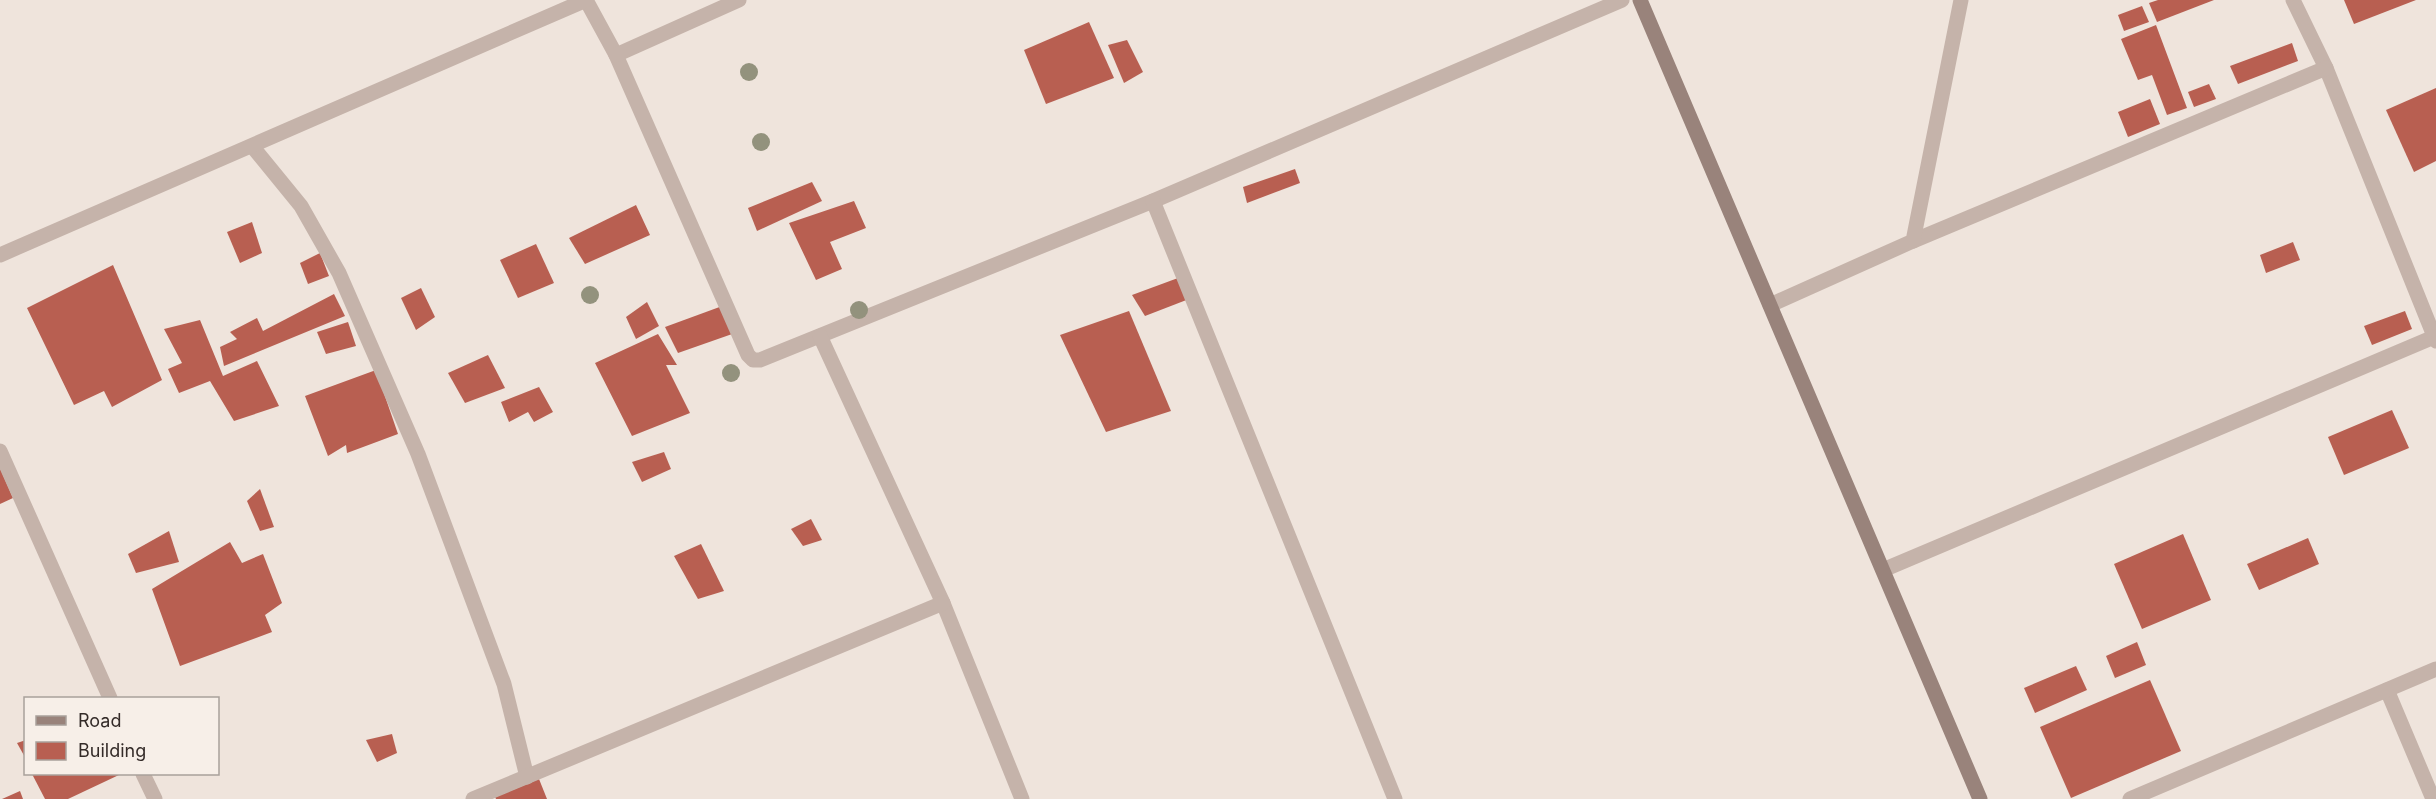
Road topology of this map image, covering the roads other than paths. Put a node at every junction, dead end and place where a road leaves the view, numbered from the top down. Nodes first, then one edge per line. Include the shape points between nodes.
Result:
1 (586, 0) edge
2 (739, 0) edge
3 (1622, 0) edge
4 (1640, 0) edge
5 (1961, 0) edge
6 (2293, 0) edge
7 (616, 55) junction
8 (2326, 68) junction
9 (252, 146) junction
10 (1154, 201) junction
11 (1913, 241) junction
12 (0, 255) edge
13 (1770, 305) junction
14 (820, 336) junction
15 (2435, 339) edge
16 (0, 451) edge
17 (1882, 570) junction
18 (943, 603) junction
19 (2436, 669) edge
20 (2387, 690) junction
21 (109, 697) edge
22 (143, 775) edge
23 (527, 777) junction
24 (491, 796) edge
25 (155, 799) edge
26 (473, 799) edge
27 (1022, 799) edge
28 (1395, 799) edge
29 (1980, 799) edge
30 (2130, 799) edge
31 (2433, 799) edge

1 - 7 street
1 - 9 street
2 - 7 street
3 - 10 street
4 - 13 street
5 - 11 street
6 - 8 street
7 - 14 street via 748,355 760,360
8 - 11 street
8 - 15 street
9 - 12 street
9 - 23 street via 301,206 339,273 418,454 504,684
10 - 14 street
10 - 28 street
11 - 13 street
13 - 17 street
14 - 18 street
15 - 17 street
16 - 21 street
17 - 29 street
18 - 23 street
18 - 27 street
19 - 20 street
20 - 30 street
20 - 31 street
22 - 25 street
23 - 24 street
24 - 26 street

